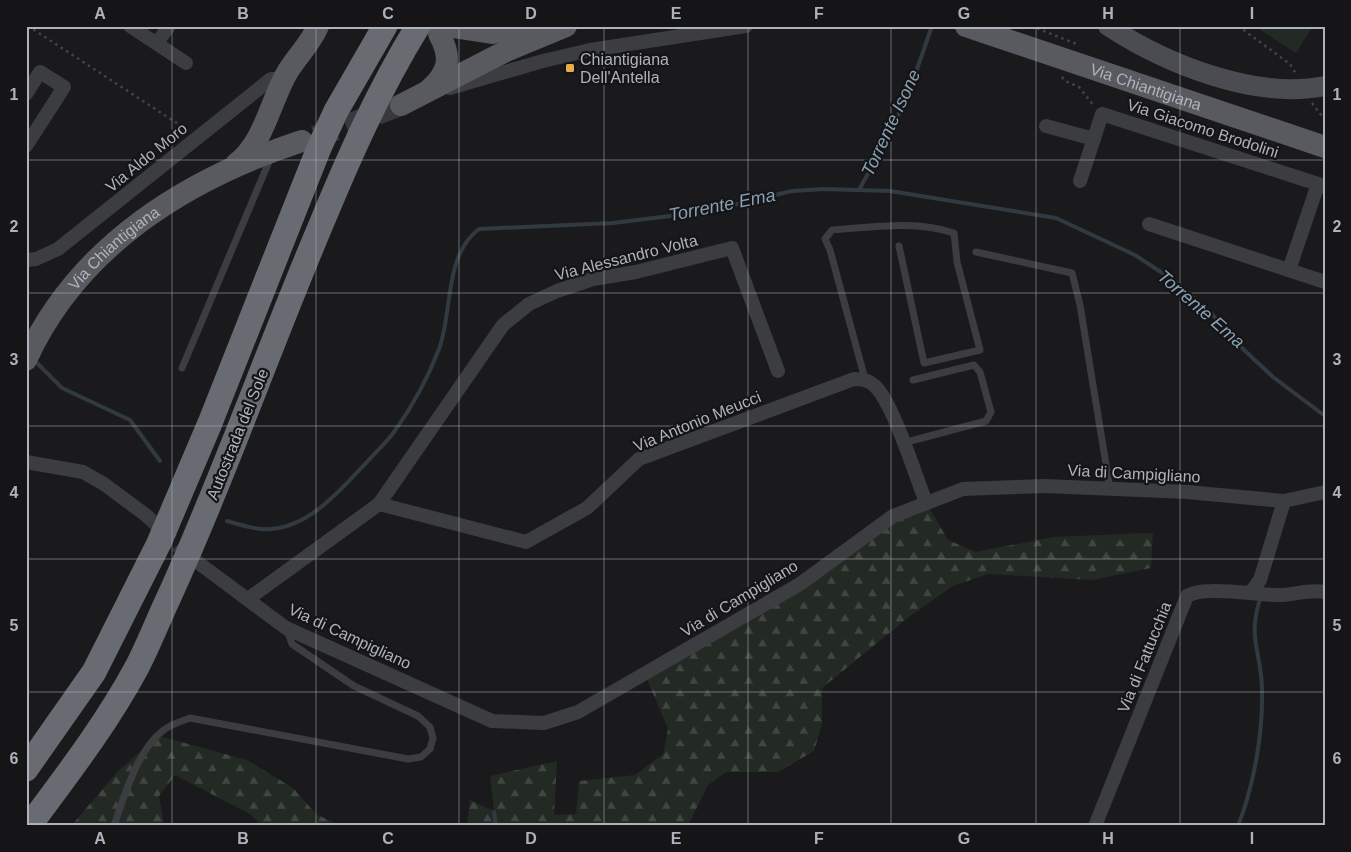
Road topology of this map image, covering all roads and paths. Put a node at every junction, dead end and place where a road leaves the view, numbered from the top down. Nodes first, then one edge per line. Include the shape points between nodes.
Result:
1 (28, 26) edge
2 (130, 26) edge
3 (168, 26) edge
4 (318, 26) edge
5 (385, 26) edge
6 (524, 26) edge
7 (566, 26) edge
8 (746, 26) edge
9 (966, 26) edge
10 (1032, 26) edge
11 (1108, 26) edge
12 (1238, 26) edge
13 (713, 28) edge
14 (430, 29) edge
15 (157, 43) junction
16 (1081, 45) dead end
17 (186, 63) dead end
18 (1062, 77) dead end
19 (1299, 80) dead end
20 (279, 87) junction
21 (1316, 91) edge
22 (425, 93) junction
23 (26, 94) edge
24 (401, 104) tunnel mouth
25 (1102, 114) junction
26 (1325, 120) edge
27 (1046, 126) dead end
28 (198, 137) junction
29 (1094, 139) junction
30 (308, 143) junction
31 (26, 146) edge
32 (1325, 146) edge
33 (273, 152) junction
34 (231, 168) junction
35 (1080, 180) dead end
36 (1321, 185) edge
37 (1149, 224) dead end
38 (900, 246) dead end
39 (976, 252) dead end
40 (26, 260) edge
41 (1289, 270) junction
42 (1325, 282) edge
43 (26, 360) edge
44 (182, 368) dead end
45 (778, 371) dead end
46 (865, 379) junction
47 (912, 380) dead end
48 (903, 444) junction
49 (26, 462) edge
50 (1110, 489) junction
51 (1325, 492) edge
52 (1284, 501) junction
53 (926, 502) junction
54 (380, 504) junction
55 (147, 516) tunnel mouth
56 (194, 567) junction
57 (1251, 592) junction
58 (1325, 592) edge
59 (248, 599) junction
60 (286, 628) junction
61 (26, 769) edge
62 (28, 826) edge
63 (114, 826) edge
64 (1095, 826) edge

1 - 28 path
2 - 15 street
3 - 15 street
4 - 20 main road, Via Chiantigiana
5 - 30 highway, Autostrada del Sole via 336,111
6 - 14 main road via 492,33
7 - 22 main road via 508,50
8 - 13 street
9 - 32 main road, Via Chiantigiana
10 - 16 path
11 - 21 main road via 1144,48 1203,72 1245,85
12 - 19 path via 1290,64
13 - 22 street via 553,58
14 - 22 main road via 446,48 446,66 441,80
14 - 56 highway, Autostrada del Sole via 375,100 358,136 299,276 235,443
15 - 17 street
18 - 25 path via 1065,82 1080,88
20 - 28 street, Via Aldo Moro via 278,78 271,79
20 - 30 main road, Via Chiantigiana via 275,115 279,128 290,137
20 - 34 main road, Via Chiantigiana via 252,148
21 - 26 path
22 - 24 main road
23 - 31 street via 40,72 64,87
25 - 29 street, Via Giacomo Brodolini
25 - 36 street, Via Giacomo Brodolini
27 - 29 street
28 - 40 street, Via Aldo Moro via 58,249
29 - 35 street, Via Giacomo Brodolini
30 - 33 main road, Via Chiantigiana
30 - 61 highway, Autostrada del Sole via 210,423 159,543 94,672
33 - 34 main road, Via Chiantigiana
33 - 44 lane
34 - 43 main road, Via Chiantigiana via 160,206 130,228 84,272 48,318
36 - 41 street, Via Giacomo Brodolini
37 - 41 street
38 - 46 lane via 924,363 980,350 957,262 954,233 935,227 880,226 832,230 825,239
39 - 50 lane via 1072,273
41 - 42 street
45 - 54 street, Via Alessandro Volta via 732,248 594,279 557,291 529,304 503,325
46 - 48 street via 875,387 888,407
46 - 54 street, Via Antonio Meucci via 854,379 639,459 587,508 526,542
47 - 48 lane via 974,365 980,372 991,412 986,421
48 - 53 street
49 - 55 street via 83,472
50 - 52 street, Via di Campigliano
50 - 53 street, Via di Campigliano via 1045,486 963,489
51 - 52 street, Via di Campigliano
52 - 57 street via 1260,580
53 - 60 street, Via di Campigliano via 892,516 800,584 595,703 544,723 492,721
54 - 59 street
56 - 59 street, Via di Campigliano
56 - 62 highway, Autostrada del Sole via 96,735
57 - 58 street, Via di Fattucchia via 1282,595
57 - 64 street, Via di Fattucchia via 1195,591 1187,596
59 - 60 street, Via di Campigliano
60 - 63 lane via 292,644 354,686 418,716 430,727 433,738 430,749 421,757 408,759 190,718 165,730 146,750

